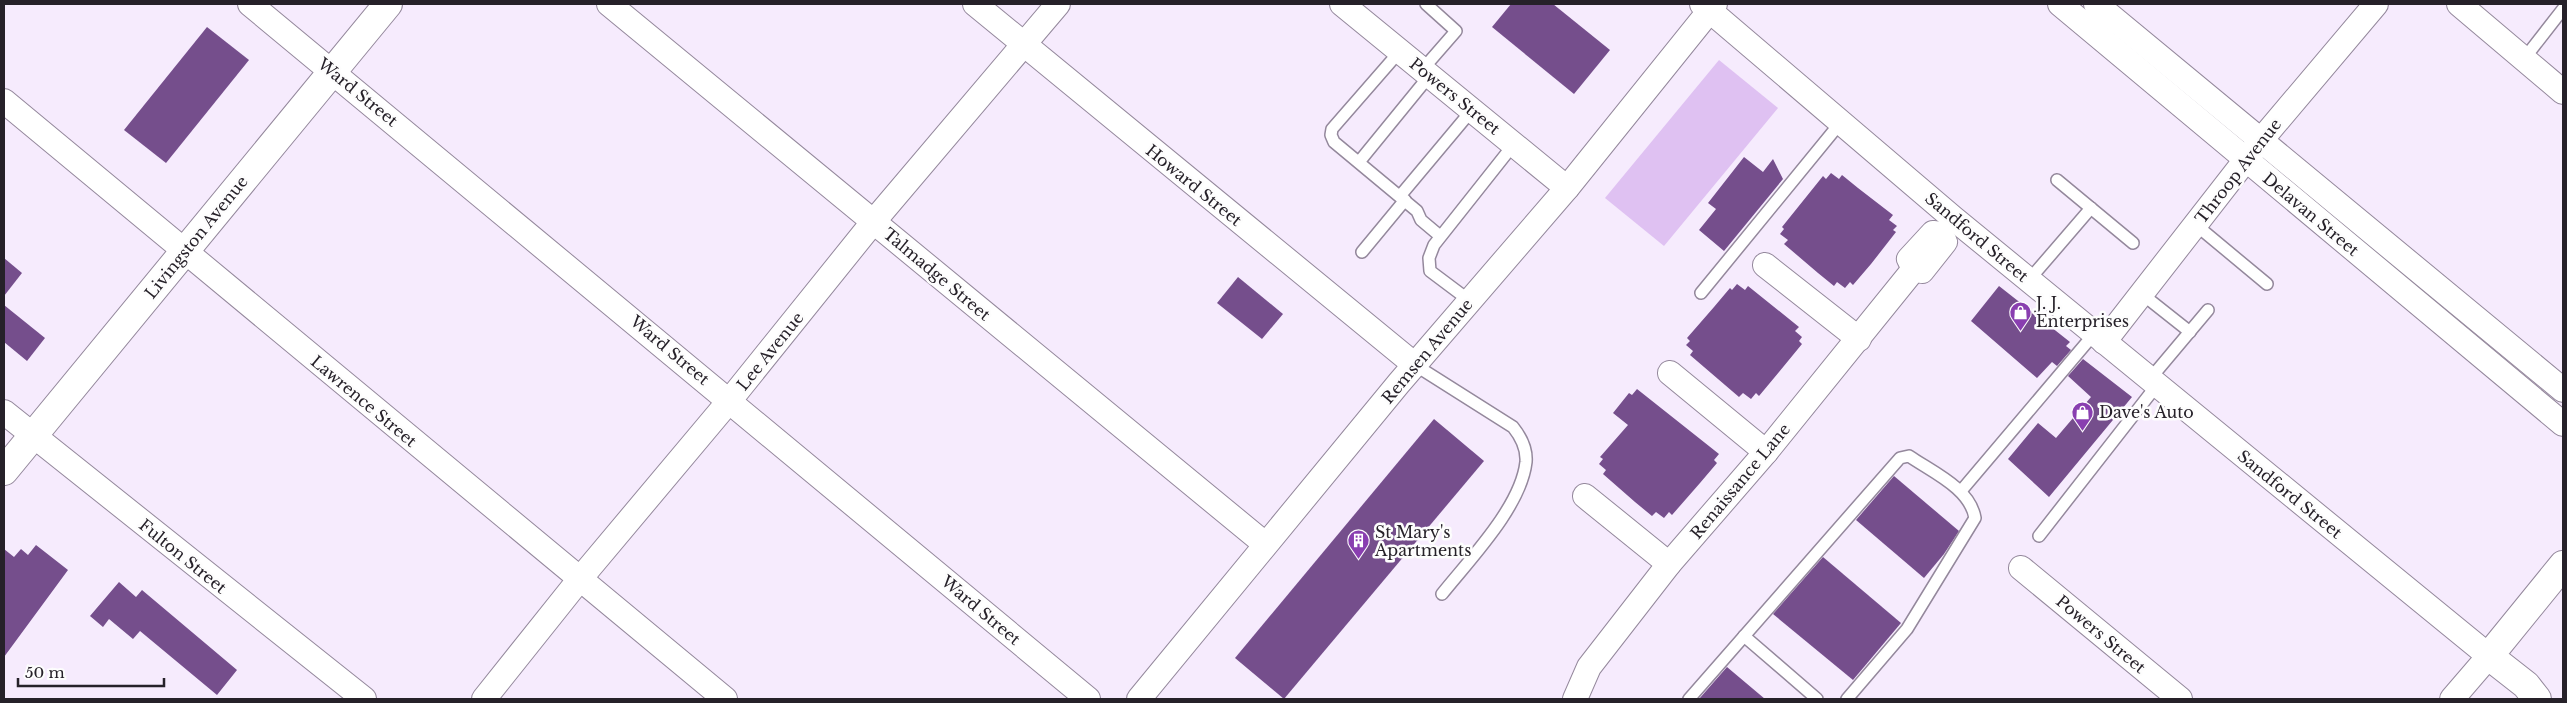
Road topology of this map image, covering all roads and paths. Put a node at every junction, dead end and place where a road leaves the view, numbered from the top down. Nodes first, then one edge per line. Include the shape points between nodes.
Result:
1 (250, 4) edge
2 (388, 4) edge
3 (609, 4) edge
4 (974, 4) edge
5 (1058, 4) edge
6 (1342, 4) edge
7 (1426, 4) edge
8 (2060, 4) edge
9 (2096, 4) edge
10 (2376, 4) edge
11 (2459, 4) edge
12 (1709, 6) edge
13 (2563, 8) edge
14 (1024, 45) junction
15 (1400, 51) junction
16 (2524, 59) junction
17 (333, 71) junction
18 (1426, 72) junction
19 (2563, 92) edge
20 (4, 101) edge
21 (1472, 110) junction
22 (1841, 122) junction
23 (2262, 140) junction
24 (1514, 144) junction
25 (2246, 161) junction
26 (1359, 162) junction
27 (2057, 180) dead end
28 (1567, 188) junction
29 (1402, 198) junction
30 (2091, 208) junction
31 (874, 221) junction
32 (2196, 225) junction
33 (1947, 226) junction
34 (1440, 236) junction
35 (2133, 243) dead end
36 (184, 251) junction
37 (1362, 252) dead end
38 (1765, 265) dead end
39 (2029, 280) junction
40 (2267, 284) dead end
41 (1701, 293) dead end
42 (2142, 294) junction
43 (2449, 295) junction
44 (1470, 301) junction
45 (2208, 310) dead end
46 (2431, 314) junction
47 (2190, 332) junction
48 (2099, 338) junction
49 (1859, 339) junction
50 (1415, 365) junction
51 (1670, 373) dead end
52 (2153, 382) junction
53 (2563, 390) edge
54 (730, 400) junction
55 (4, 412) edge
56 (2563, 424) edge
57 (33, 436) junction
58 (1766, 452) junction
59 (4, 471) edge
60 (1961, 491) junction
61 (1585, 496) dead end
62 (2039, 536) dead end
63 (1265, 544) junction
64 (1669, 564) junction
65 (2563, 565) edge
66 (2021, 568) dead end
67 (579, 580) junction
68 (1442, 594) dead end
69 (1744, 636) junction
70 (2489, 656) junction
71 (364, 699) edge
72 (484, 699) edge
73 (724, 699) edge
74 (1088, 699) edge
75 (1139, 699) edge
76 (1575, 699) edge
77 (1689, 699) edge
78 (1817, 699) edge
79 (1847, 699) edge
80 (2180, 699) edge
81 (2452, 699) edge
82 (2538, 699) edge

1 - 17 street, Ward Street
2 - 17 main road, Livingston Avenue
3 - 31 street, Talmadge Street
4 - 14 street, Howard Street
5 - 14 street, Lee Avenue
6 - 15 street, Powers Street
7 - 18 lane via 1456,31
8 - 25 street, Delavan Street
9 - 23 street, Delavan Street
10 - 23 street, Throop Avenue
11 - 16 street
12 - 22 street, Sandford Street
12 - 28 street, Remsen Avenue
13 - 16 lane
14 - 31 street, Lee Avenue
14 - 50 street, Howard Street
15 - 18 street, Powers Street
15 - 26 lane via 1332,129 1334,142
16 - 19 street
17 - 36 main road, Livingston Avenue
17 - 54 street, Ward Street
18 - 21 street, Powers Street
18 - 26 lane
20 - 36 street, Lawrence Street
21 - 24 street, Powers Street
21 - 29 lane
22 - 33 street, Sandford Street
22 - 41 lane
23 - 25 street, Throop Avenue
23 - 43 street, Delavan Street
24 - 28 street, Powers Street
24 - 34 lane
25 - 32 street, Throop Avenue
25 - 46 street, Delavan Street
26 - 29 lane
27 - 30 lane
28 - 44 street, Remsen Avenue
29 - 34 lane
29 - 37 lane
30 - 35 lane
30 - 39 lane
31 - 54 street, Lee Avenue
31 - 63 street, Talmadge Street
32 - 40 lane
32 - 42 street, Throop Avenue
33 - 39 street, Sandford Street
33 - 49 street, Renaissance Lane via 1933,233 1909,259 1914,269
34 - 44 lane via 1429,258 1430,271
36 - 57 main road, Livingston Avenue
36 - 67 street, Lawrence Street
38 - 49 street
39 - 48 street, Sandford Street
42 - 47 lane
42 - 48 street, Throop Avenue
43 - 46 street
43 - 53 street, Delavan Street
44 - 50 street, Remsen Avenue
45 - 47 lane
46 - 56 street, Delavan Street
47 - 52 lane
48 - 52 street, Sandford Street
48 - 60 lane
49 - 58 street, Renaissance Lane
50 - 63 street, Remsen Avenue
50 - 68 lane via 1513,427 1522,438 1526,452 1526,463 1508,508 1493,532
51 - 58 street
52 - 62 lane
52 - 70 street, Sandford Street
54 - 67 street, Lee Avenue
54 - 74 street, Ward Street
55 - 57 street, Fulton Street
57 - 59 main road, Livingston Avenue
57 - 71 street, Fulton Street
58 - 64 street, Renaissance Lane
60 - 69 lane via 1909,456 1900,458
60 - 79 lane via 1973,508 1974,518 1906,628
61 - 64 street
63 - 75 street, Remsen Avenue
64 - 76 street, Renaissance Lane via 1589,667
65 - 70 main road
66 - 80 street, Powers Street
67 - 72 street, Lee Avenue
67 - 73 street, Lawrence Street
69 - 77 lane
69 - 78 lane
70 - 81 street
70 - 82 main road via 2526,685

